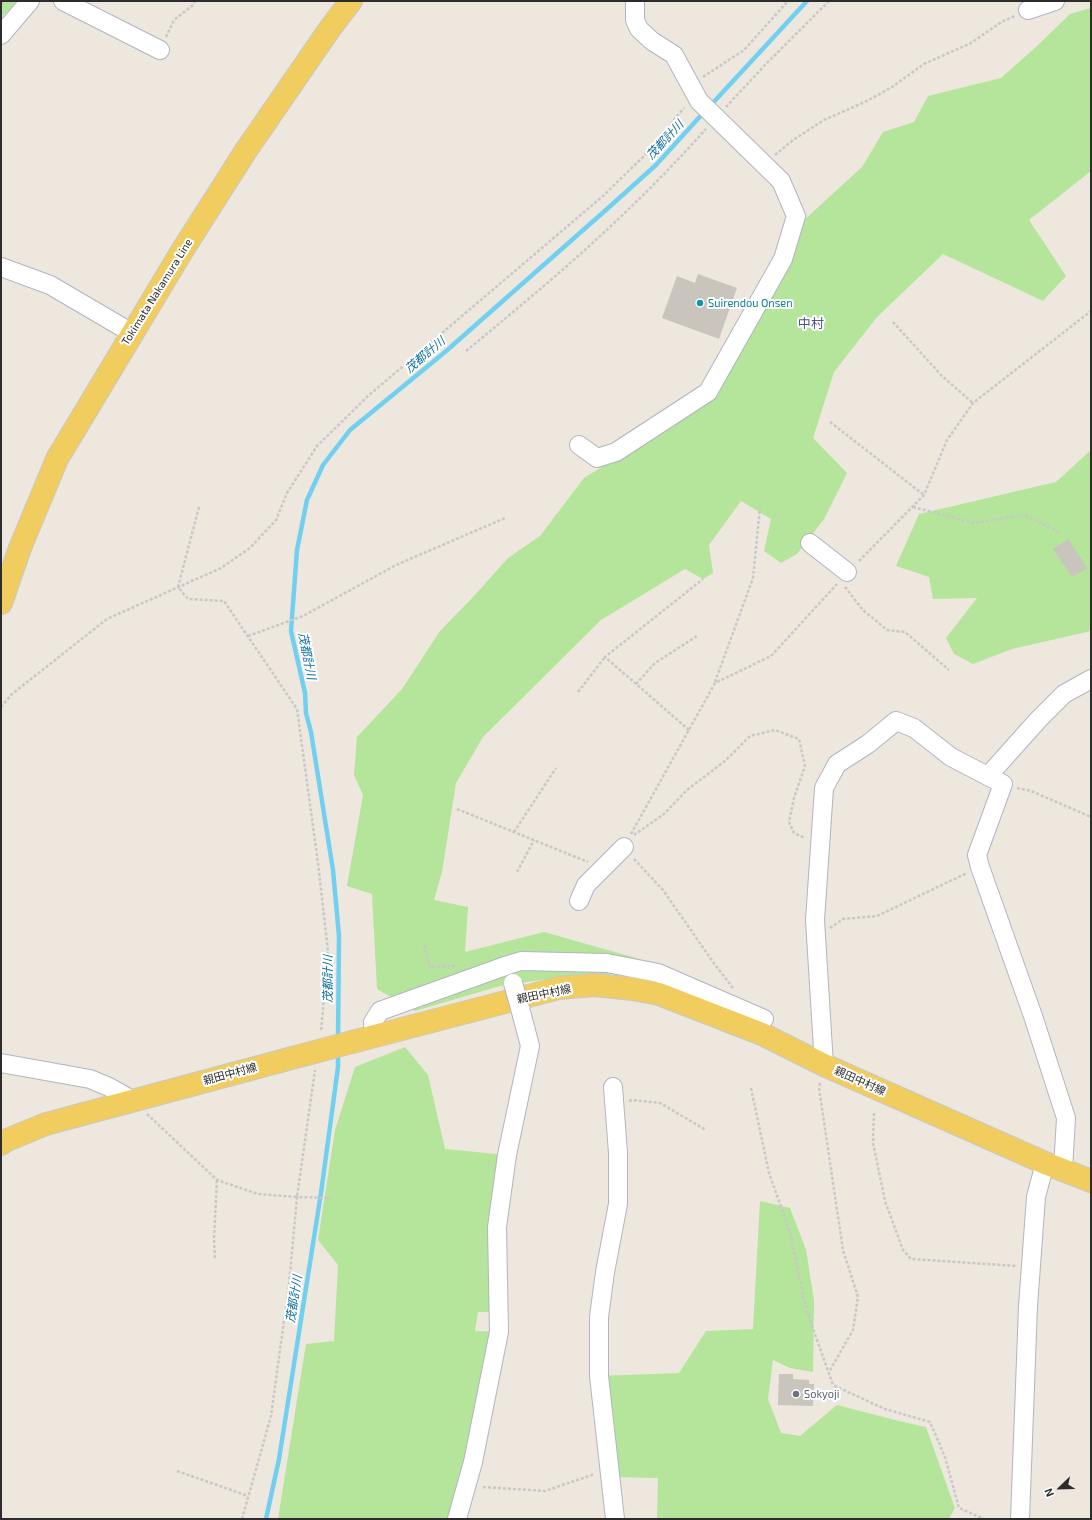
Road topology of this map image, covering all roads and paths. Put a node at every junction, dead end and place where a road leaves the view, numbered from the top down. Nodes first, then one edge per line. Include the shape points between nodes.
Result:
1 (4, 1) edge
2 (30, 1) edge
3 (63, 1) edge
4 (195, 1) edge
5 (351, 1) edge
6 (635, 1) edge
7 (788, 1) edge
8 (829, 1) edge
9 (1055, 1) edge
10 (1, 4) edge
11 (1028, 10) joint
12 (1, 35) edge
13 (160, 50) joint
14 (694, 94) junction
15 (716, 118) junction
16 (763, 164) junction
17 (1, 267) edge
18 (1091, 311) edge
19 (893, 322) dead end
20 (132, 333) junction
21 (466, 350) dead end
22 (973, 403) junction
23 (830, 422) dead end
24 (579, 445) dead end
25 (924, 495) junction
26 (199, 506) dead end
27 (760, 507) dead end
28 (913, 507) junction
29 (505, 518) dead end
30 (1059, 532) dead end
31 (810, 543) dead end
32 (844, 576) junction
33 (702, 579) dead end
34 (178, 587) junction
35 (1, 602) edge
36 (249, 636) junction
37 (697, 636) dead end
38 (605, 657) junction
39 (949, 670) dead end
40 (1091, 679) edge
41 (715, 683) junction
42 (636, 684) junction
43 (578, 692) dead end
44 (1, 707) edge
45 (689, 730) junction
46 (556, 768) dead end
47 (995, 780) junction
48 (457, 810) dead end
49 (1091, 817) edge
50 (514, 832) junction
51 (534, 840) junction
52 (820, 844) junction
53 (624, 847) joint
54 (604, 868) junction
55 (980, 868) junction
56 (517, 872) dead end
57 (579, 901) dead end
58 (830, 935) dead end
59 (424, 945) dead end
60 (508, 965) junction
61 (461, 966) dead end
62 (739, 991) dead end
63 (764, 1018) dead end
64 (374, 1036) junction
65 (314, 1053) junction
66 (1, 1063) edge
67 (824, 1065) junction
68 (613, 1087) dead end
69 (751, 1088) dead end
70 (132, 1100) junction
71 (615, 1109) junction
72 (874, 1113) dead end
73 (706, 1130) dead end
74 (1, 1144) edge
75 (1054, 1166) junction
76 (217, 1180) junction
77 (1091, 1181) edge
78 (297, 1197) junction
79 (331, 1198) dead end
80 (216, 1258) dead end
81 (1031, 1266) junction
82 (829, 1373) junction
83 (610, 1468) junction
84 (177, 1471) dead end
85 (466, 1486) junction
86 (248, 1496) junction
87 (242, 1519) edge
88 (457, 1519) edge
89 (614, 1519) edge
90 (984, 1519) edge
91 (1020, 1519) edge

1 - 10 path
2 - 12 street
3 - 13 street
4 - 13 path via 174,20
5 - 20 main road, Tokimata Nakamura Line via 245,152
6 - 14 street via 635,20 639,29 674,55
7 - 14 path via 744,50
8 - 15 path
9 - 11 street
11 - 16 path via 1003,21 971,43 924,64 867,101 824,120
14 - 15 street
14 - 34 path via 643,157 603,196 368,396 317,446 287,493 276,520 250,548 221,568
15 - 16 street
15 - 21 path via 640,200 489,333
16 - 24 street via 781,181 796,216 783,258 708,392 616,452 597,458
17 - 20 street via 50,285
18 - 22 path
19 - 22 path via 942,376
20 - 35 main road, Tokimata Nakamura Line via 57,459
22 - 25 path via 947,440
23 - 25 path
25 - 28 path
26 - 34 path
27 - 41 path via 753,578
28 - 30 path via 974,522 1025,515
28 - 32 path
29 - 36 path via 396,565 303,616
31 - 32 street
32 - 39 path via 863,610 888,630 905,632
32 - 41 path via 771,656
33 - 38 path
34 - 36 path via 188,598 224,600
34 - 44 path via 107,619 12,694
36 - 65 path via 297,709 328,951
37 - 42 path via 655,663
38 - 42 path
38 - 43 path
40 - 47 street via 1064,694 1038,720
41 - 45 path
42 - 45 path
45 - 52 path via 629,838 664,814 750,736 775,730 799,739 805,766 789,822 794,833
46 - 50 path
47 - 49 path via 1031,791
47 - 52 street via 952,757 914,728 896,722 837,764 824,788
47 - 55 street via 977,855
48 - 50 path
50 - 51 path
51 - 54 path
51 - 56 path
52 - 67 street via 815,920
53 - 54 street
53 - 62 path via 663,890 713,962 733,988
54 - 57 street via 586,885
55 - 58 path via 877,916 843,920 830,928
55 - 75 street via 1066,1118
59 - 61 path via 430,967
60 - 63 street via 521,961 607,963 658,972
60 - 64 street via 380,1011 373,1022
60 - 85 street, bridge via 530,1046 507,1156 497,1227 499,1332
64 - 65 main road, 親田中村線, bridge
64 - 67 main road, 親田中村線 via 559,988 595,985 659,994 762,1034
65 - 70 main road, 親田中村線
65 - 78 path
66 - 70 street via 90,1079
67 - 75 main road, 親田中村線
67 - 82 path via 819,1088 843,1250 858,1297 853,1330
68 - 71 street
69 - 82 path via 769,1173 790,1232 806,1309
70 - 74 main road, 親田中村線 via 46,1124
70 - 76 path
71 - 73 path via 632,1100 660,1103
71 - 83 street via 618,1204 599,1317 599,1376
72 - 81 path via 873,1143 885,1201 903,1250 911,1259
75 - 77 main road, 親田中村線
75 - 81 street via 1036,1196
76 - 78 path via 258,1194
76 - 80 path via 214,1239
78 - 79 path
78 - 86 path via 289,1284 271,1416
81 - 91 street
82 - 90 path via 833,1385 885,1409 930,1422 945,1457 959,1508
83 - 85 path via 545,1491
83 - 89 street
84 - 86 path
85 - 88 street
86 - 87 path

